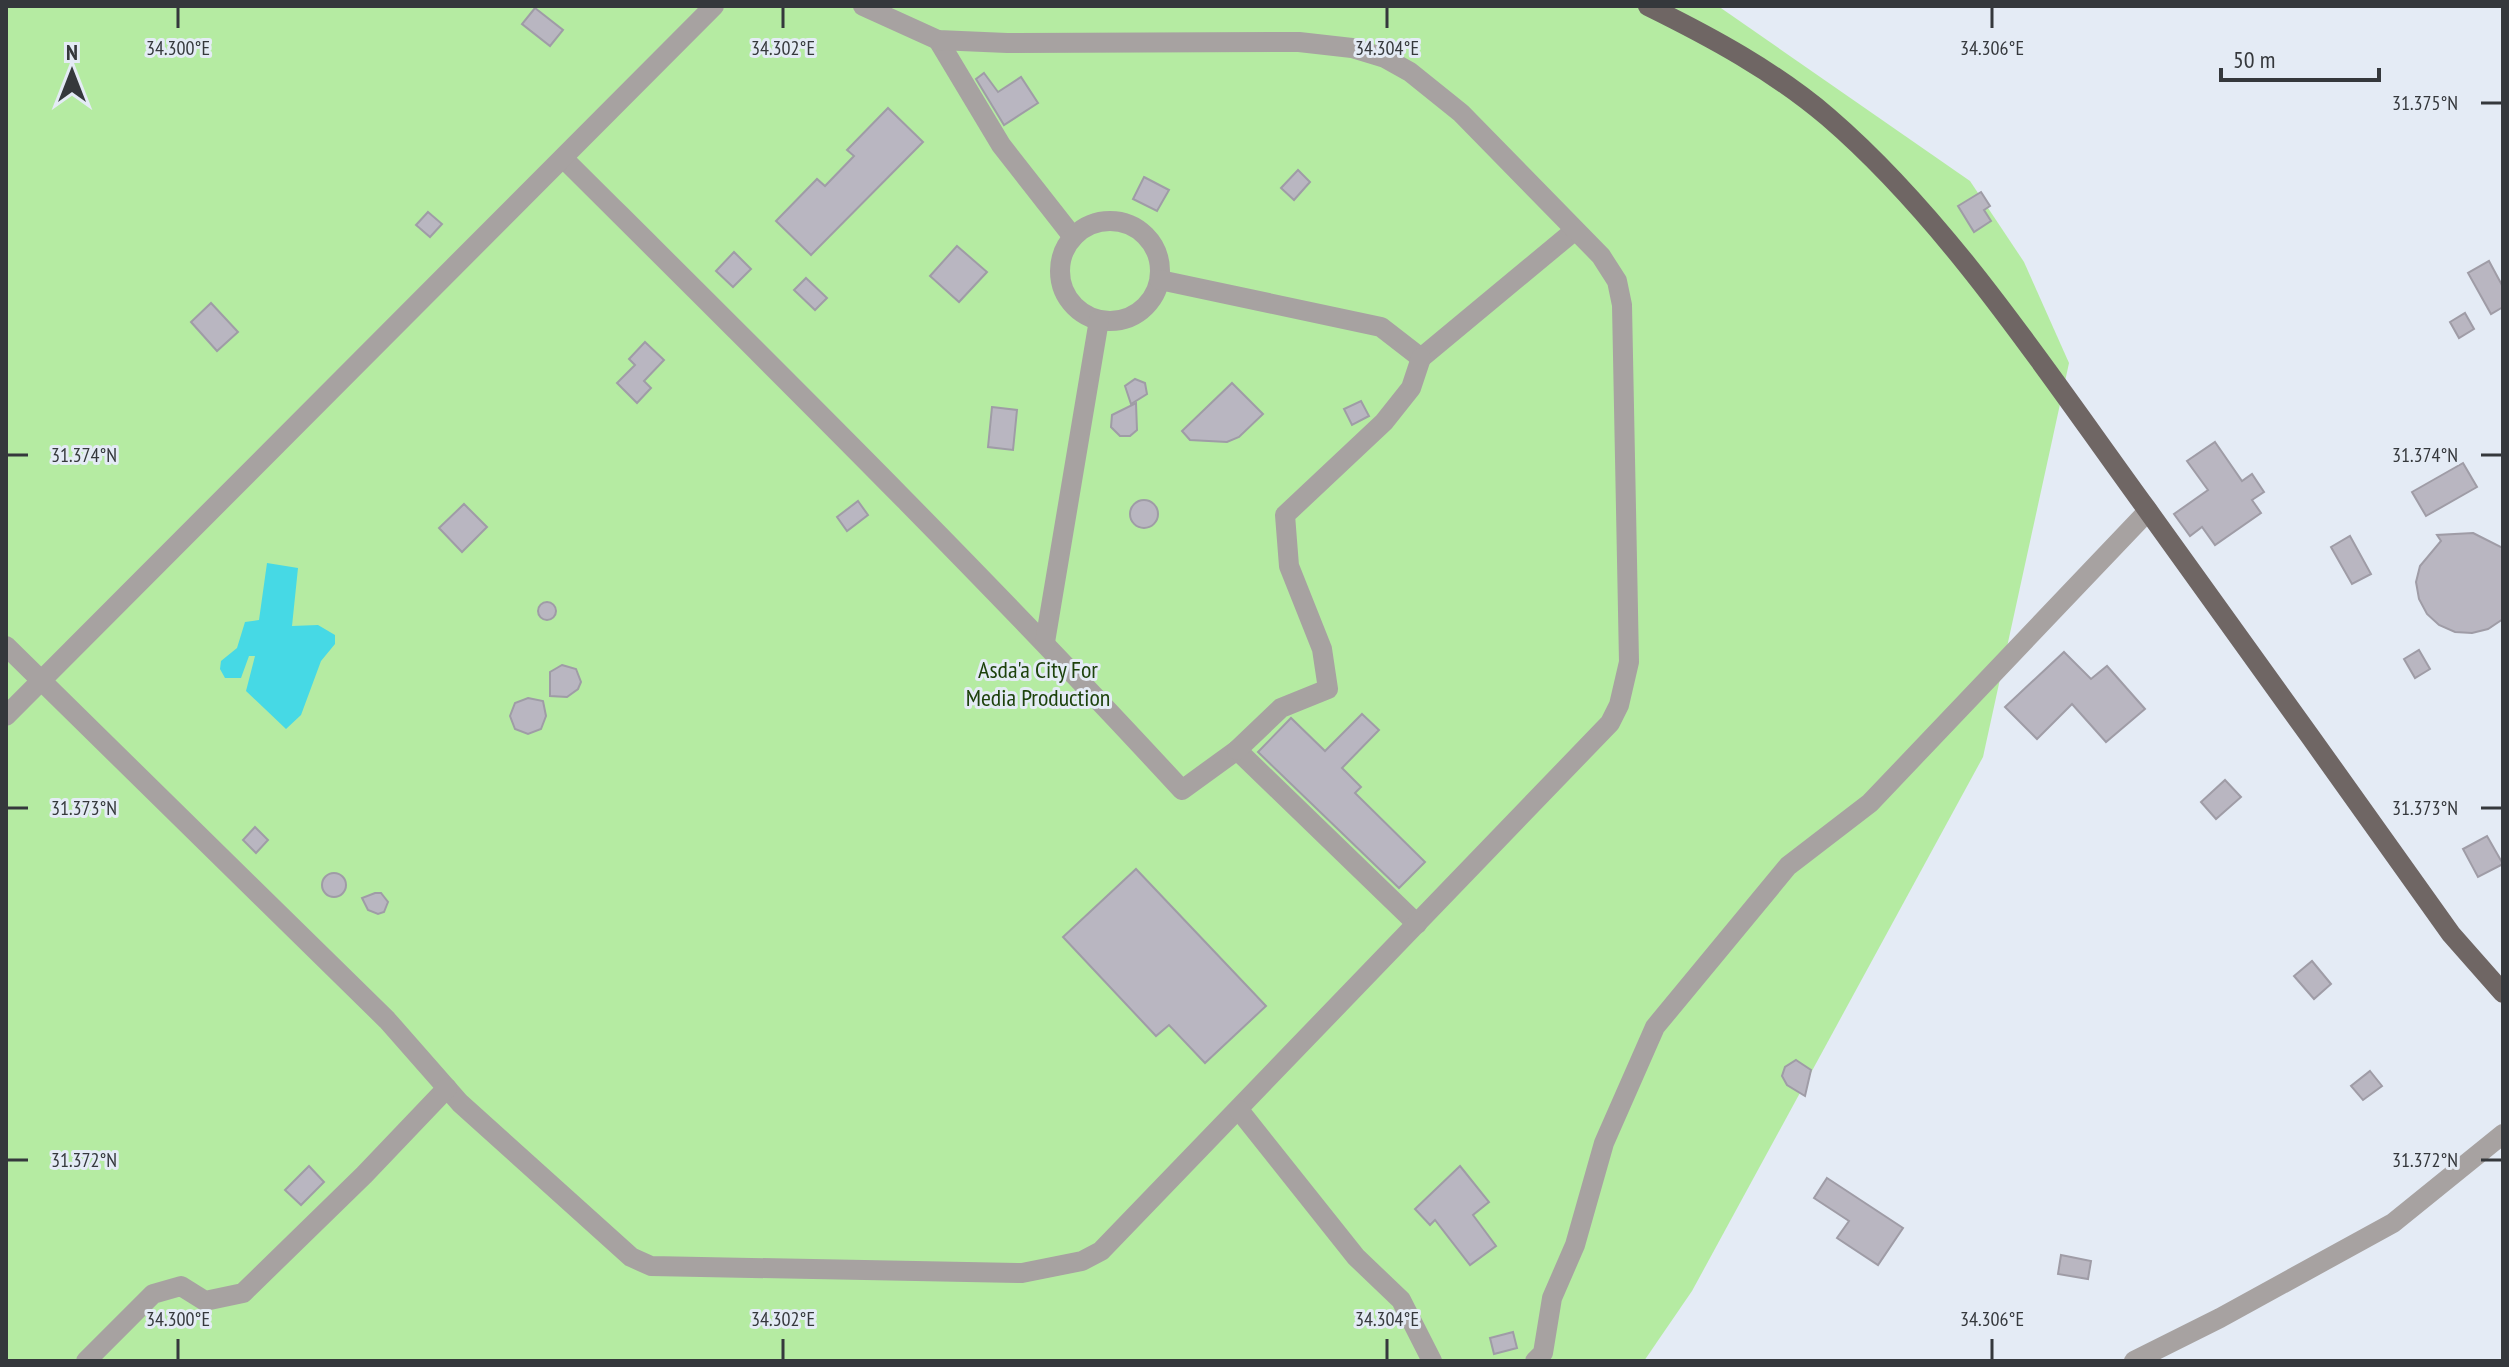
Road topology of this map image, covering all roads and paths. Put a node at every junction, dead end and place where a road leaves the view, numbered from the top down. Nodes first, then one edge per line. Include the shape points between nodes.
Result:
1 (714, 6) edge
2 (863, 6) edge
3 (1648, 6) edge
4 (938, 40) junction
5 (563, 158) junction
6 (1574, 231) junction
7 (1073, 237) junction
8 (1160, 280) junction
9 (1099, 320) junction
10 (1421, 358) junction
11 (2148, 511) junction
12 (1045, 642) junction
13 (6, 646) edge
14 (43, 682) junction
15 (6, 716) edge
16 (1237, 750) junction
17 (1417, 924) junction
18 (2503, 993) edge
19 (447, 1088) junction
20 (1239, 1110) junction
21 (2503, 1134) edge
22 (86, 1361) edge
23 (1432, 1361) edge
24 (1535, 1361) edge
25 (2134, 1361) edge

1 - 5 street
2 - 4 street
3 - 11 main road via 1716,39 1772,76 1826,115 1885,171 1996,303
4 - 6 street via 1299,42 1352,48 1385,58 1438,93
4 - 7 street via 1001,145
5 - 12 street
5 - 14 street
6 - 10 street
6 - 17 street via 1601,256 1617,281 1622,305 1629,662 1624,686 1610,723 1597,740
7 - 8 street via 1101,221 1133,226 1156,249
7 - 9 street via 1063,252 1062,286 1083,314
8 - 9 street via 1155,296 1131,317
8 - 10 street via 1381,327
9 - 12 street
10 - 16 street via 1411,388 1384,422 1285,515 1289,566 1322,649 1328,689 1281,708
11 - 18 main road via 2451,934
11 - 24 street via 1870,803 1788,866 1655,1027 1604,1143 1575,1245 1552,1298 1543,1353
12 - 16 street via 1182,790
13 - 14 street
14 - 15 street
14 - 19 street via 387,1020
16 - 17 street
17 - 20 street
19 - 20 street via 631,1257 651,1266 1022,1273 1082,1261 1101,1251
19 - 22 street via 243,1293 205,1301 181,1286 153,1294
20 - 23 street via 1356,1257 1401,1300
21 - 25 street via 2393,1223

